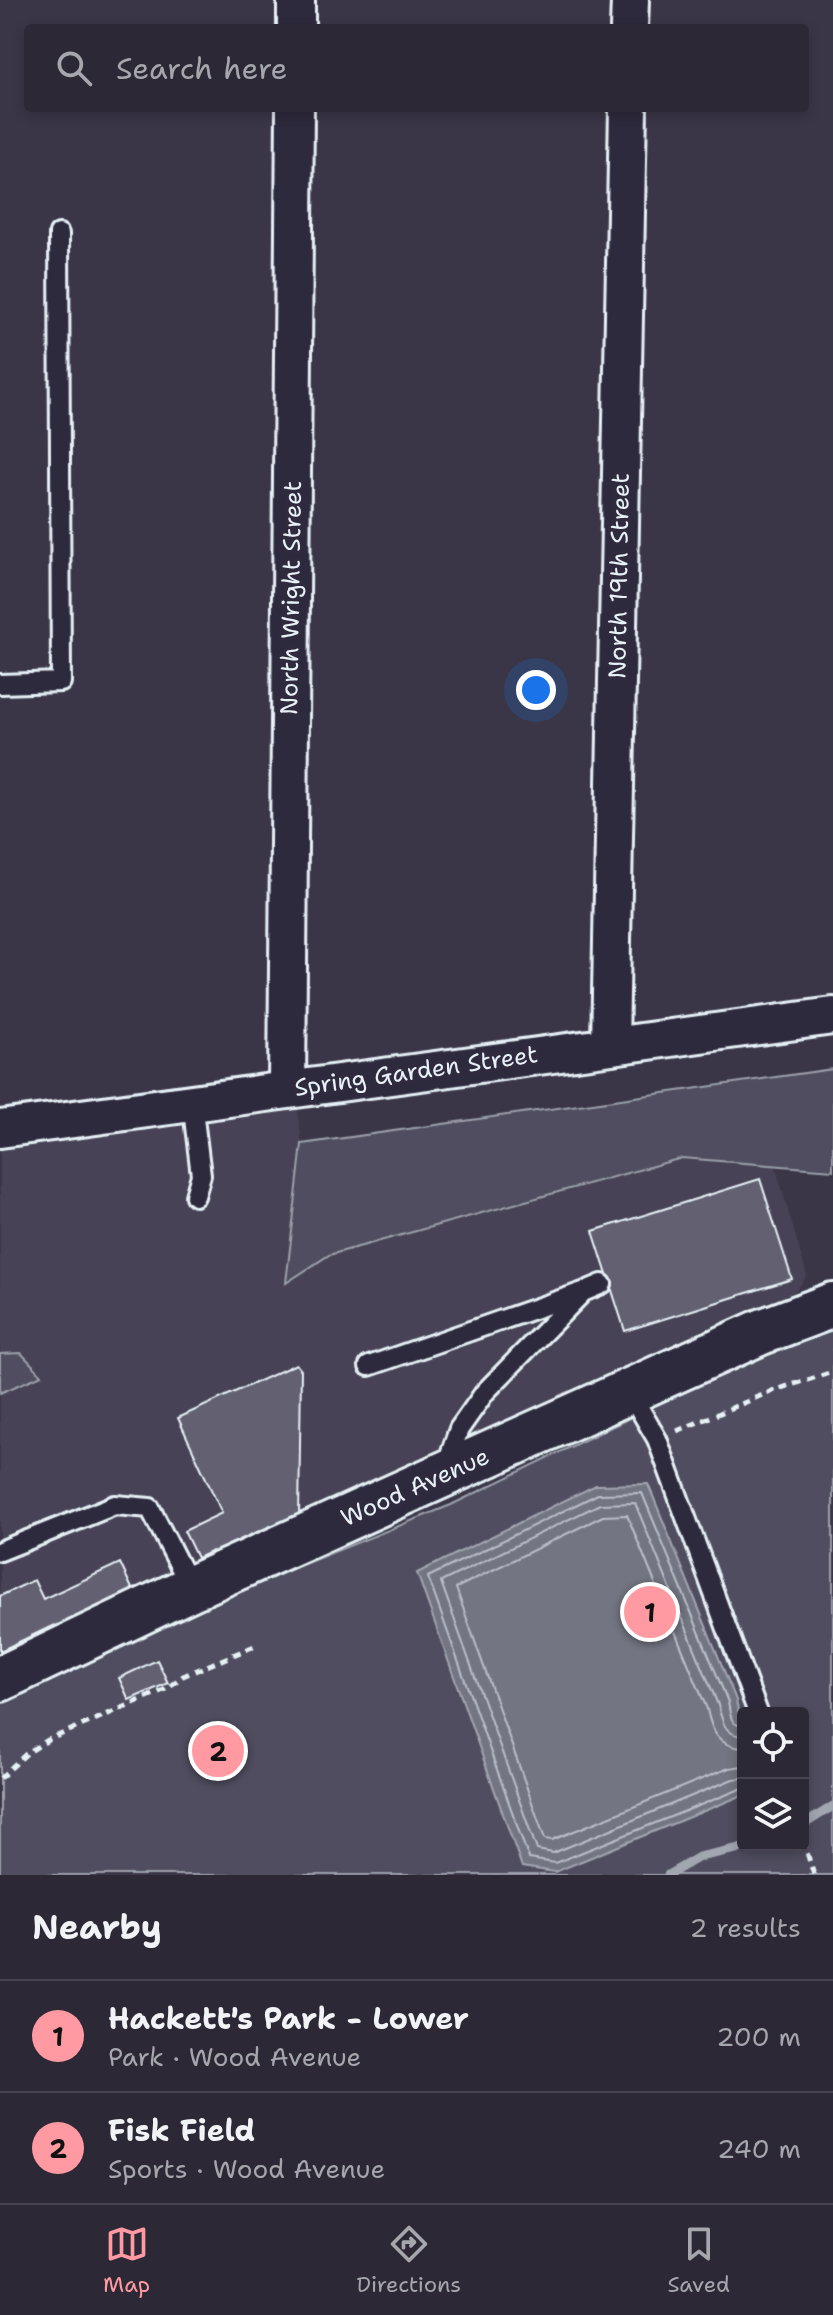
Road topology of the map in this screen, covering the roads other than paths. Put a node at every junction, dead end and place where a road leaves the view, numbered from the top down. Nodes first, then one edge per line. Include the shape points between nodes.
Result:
1 (296, 0) edge
2 (630, 0) edge
3 (296, 24) edge
4 (629, 24) edge
5 (295, 112) edge
6 (628, 112) edge
7 (59, 234) dead end
8 (0, 684) edge
9 (833, 1016) edge
10 (610, 1045) junction
11 (287, 1089) junction
12 (192, 1102) junction
13 (0, 1129) edge
14 (195, 1196) dead end
15 (602, 1284) dead end
16 (583, 1292) junction
17 (833, 1305) edge
18 (369, 1366) dead end
19 (629, 1391) junction
20 (442, 1475) junction
21 (0, 1551) edge
22 (191, 1588) junction
23 (0, 1679) edge
24 (756, 1707) edge

1 - 3 street
2 - 4 street
5 - 11 street, North Wright Street
6 - 10 street, North 19th Street
7 - 8 lane via 61,682
9 - 10 street, Spring Garden Street
10 - 11 street, Spring Garden Street
11 - 12 street, Spring Garden Street
12 - 13 street, Spring Garden Street
12 - 14 lane via 201,1175
15 - 16 lane
16 - 18 lane
16 - 20 lane via 485,1392 459,1429
17 - 19 main road, Wood Avenue
19 - 20 main road, Wood Avenue
19 - 24 lane via 657,1439
20 - 22 main road, Wood Avenue
21 - 22 lane via 115,1505 150,1508
22 - 23 main road, Wood Avenue

